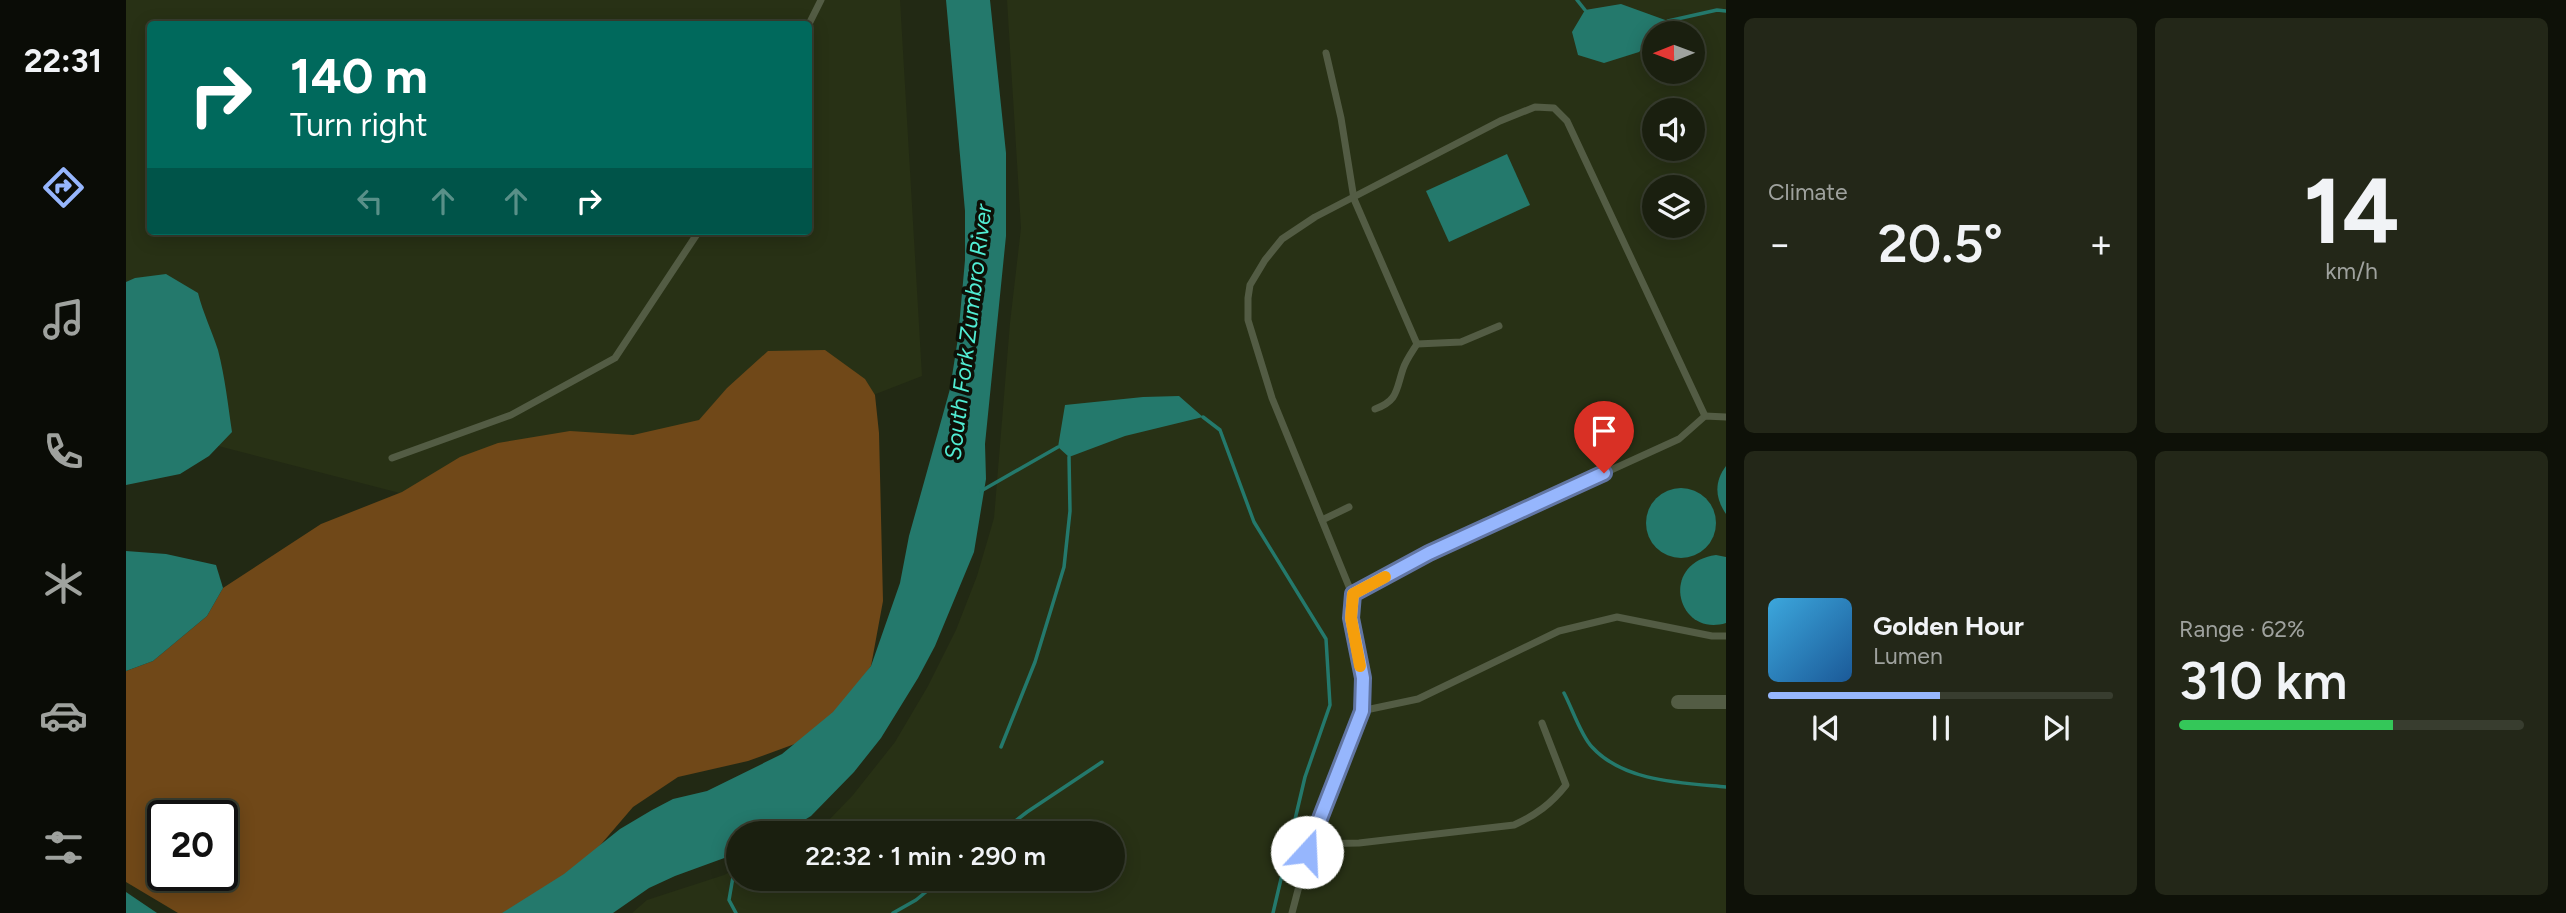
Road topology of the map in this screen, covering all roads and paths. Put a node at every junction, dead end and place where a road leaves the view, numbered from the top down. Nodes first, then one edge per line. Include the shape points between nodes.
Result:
1 (821, 0) edge
2 (810, 21) edge
3 (1326, 53) dead end
4 (1354, 199) junction
5 (696, 235) edge
6 (1499, 326) dead end
7 (1417, 344) junction
8 (1375, 410) dead end
9 (1705, 416) junction
10 (1726, 417) edge
11 (392, 458) dead end
12 (1349, 507) dead end
13 (1322, 520) junction
14 (1353, 594) junction
15 (1726, 636) edge
16 (1678, 702) dead end
17 (1726, 702) edge
18 (1362, 711) junction
19 (1542, 723) dead end
20 (1310, 844) junction
21 (1292, 913) edge

1 - 2 lane
3 - 4 lane
4 - 7 lane
4 - 9 lane via 1500,121 1535,107 1554,108 1567,121
4 - 13 lane via 1282,239 1250,285 1248,298 1248,320 1272,398
5 - 11 lane via 615,358 511,415
6 - 7 lane via 1461,342
7 - 8 lane via 1403,366 1397,390 1388,404
9 - 10 lane
9 - 14 lane via 1679,439 1429,553
12 - 13 lane
13 - 14 lane
14 - 18 lane via 1351,618 1363,678
15 - 18 lane via 1617,617 1559,631 1418,699
16 - 17 street
18 - 20 lane
19 - 20 lane via 1566,785 1550,805 1528,819 1514,825 1359,843
20 - 21 lane

